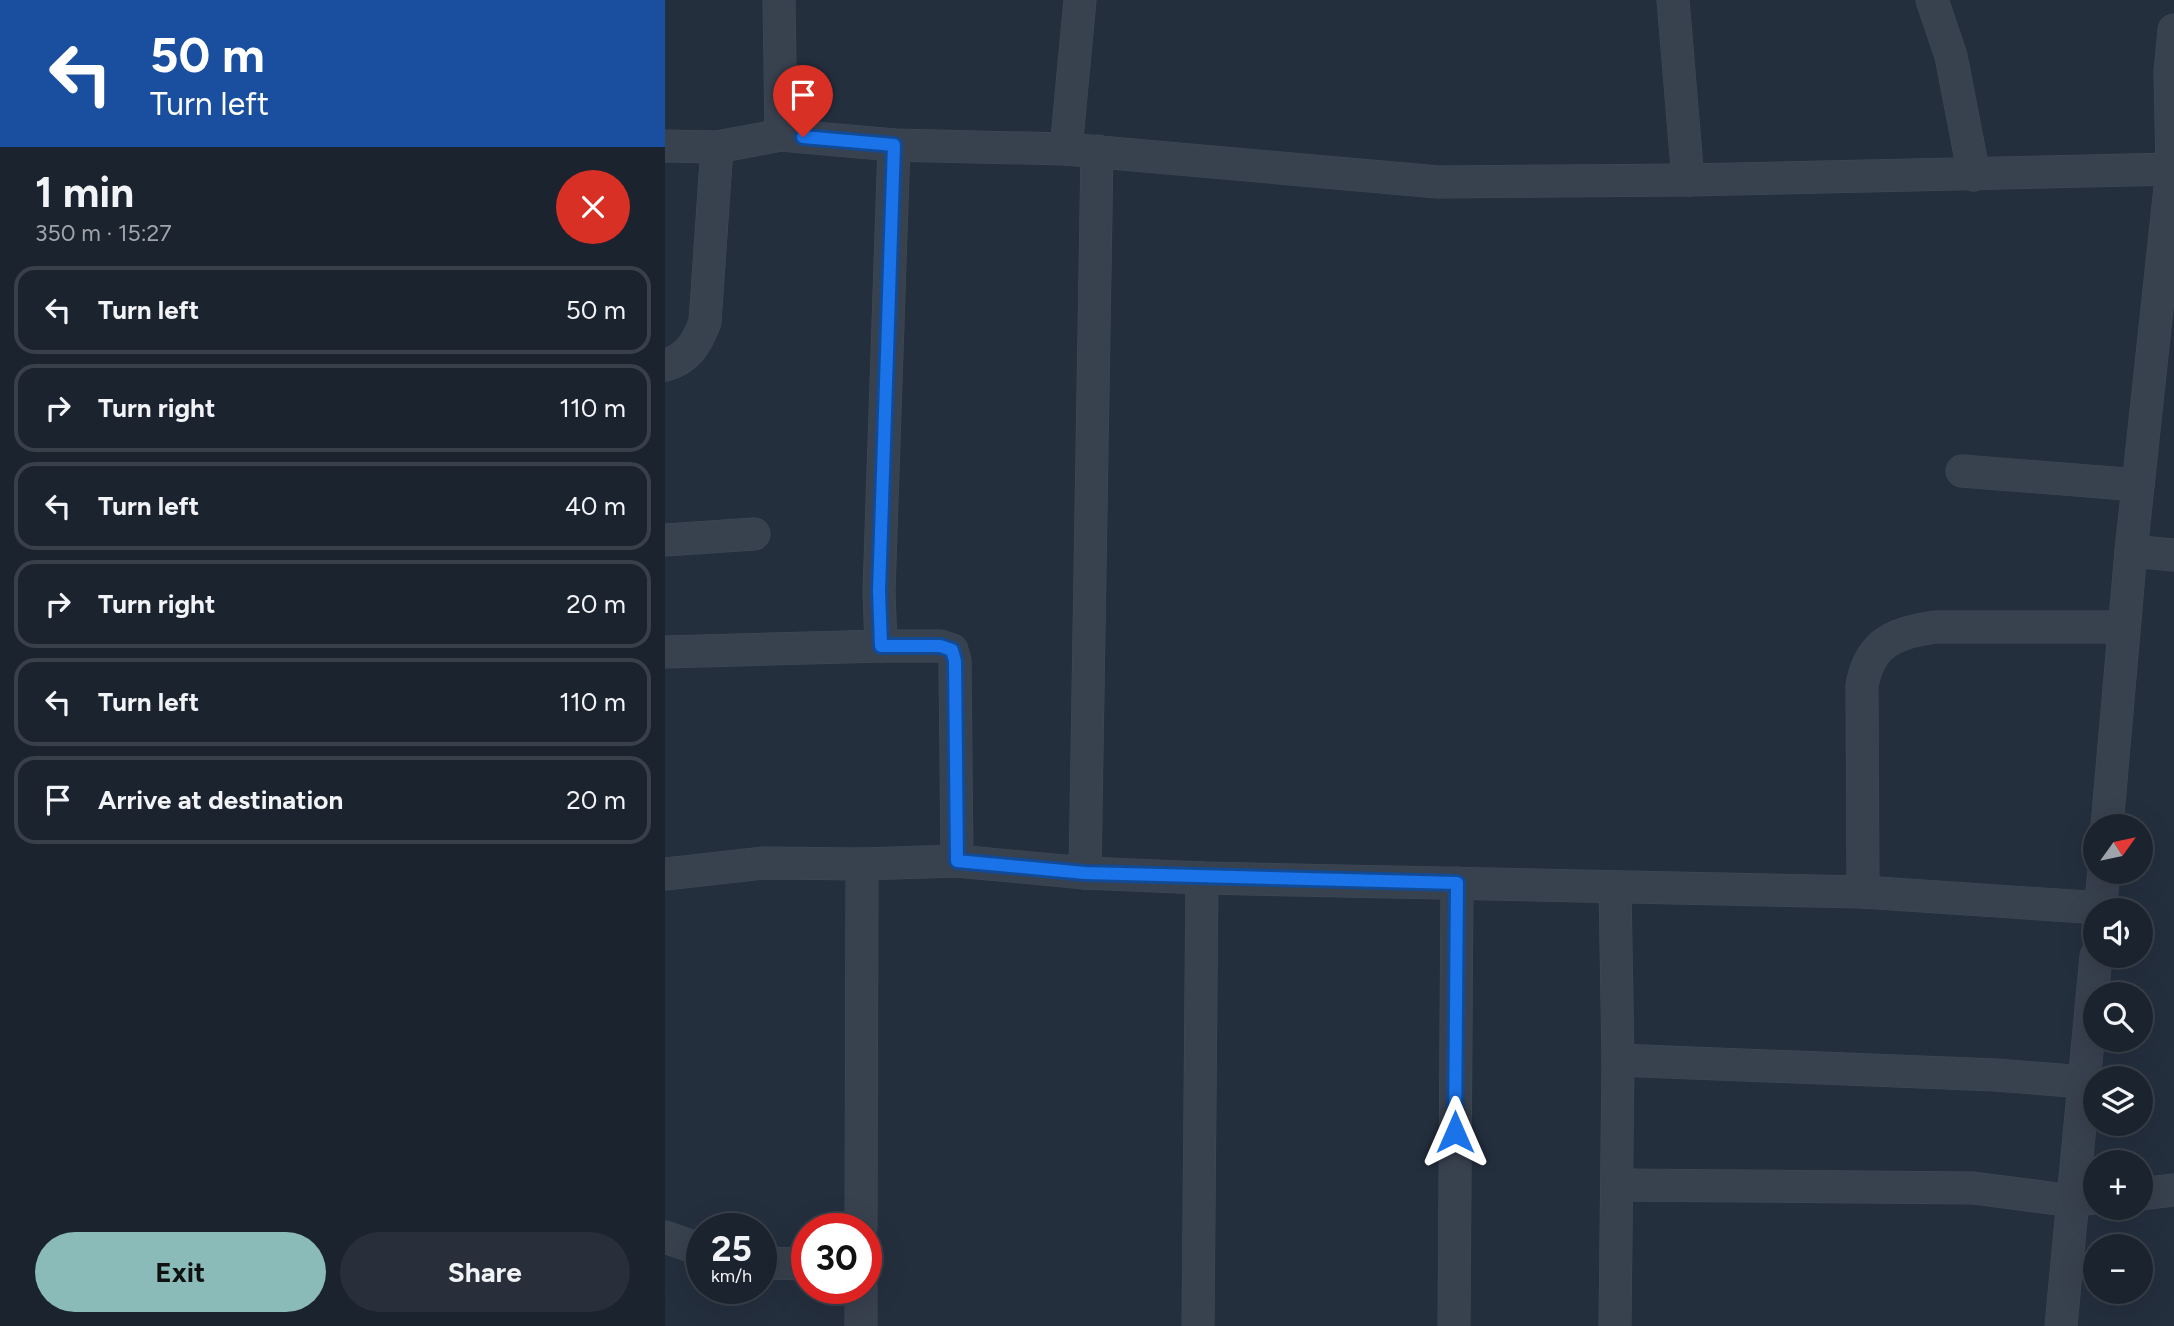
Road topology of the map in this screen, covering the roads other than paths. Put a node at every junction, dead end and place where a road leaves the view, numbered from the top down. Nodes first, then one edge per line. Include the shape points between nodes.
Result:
1 (779, 0) edge
2 (1080, 0) edge
3 (1673, 0) edge
4 (1932, 0) edge
5 (2174, 30) edge
6 (2172, 71) edge
7 (781, 135) junction
8 (894, 145) junction
9 (665, 146) edge
10 (717, 146) junction
11 (1066, 149) junction
12 (1097, 151) junction
13 (2172, 169) edge
14 (1974, 175) junction
15 (1688, 180) junction
16 (665, 365) edge
17 (1962, 471) dead end
18 (2138, 485) junction
19 (754, 534) dead end
20 (665, 540) edge
21 (2130, 551) junction
22 (2174, 555) edge
23 (2124, 628) junction
24 (881, 646) junction
25 (665, 652) edge
26 (2109, 814) edge
27 (957, 861) junction
28 (862, 864) junction
29 (1085, 873) junction
30 (665, 874) edge
31 (1202, 878) junction
32 (1457, 883) junction
33 (1615, 887) junction
34 (1863, 892) junction
35 (2083, 908) edge
36 (2095, 968) edge
37 (1618, 1060) junction
38 (2086, 1066) edge
39 (2083, 1082) edge
40 (1617, 1185) junction
41 (2174, 1190) edge
42 (2153, 1192) edge
43 (2083, 1199) edge
44 (2083, 1205) edge
45 (861, 1213) edge
46 (665, 1237) edge
47 (686, 1244) edge
48 (861, 1304) edge
49 (861, 1326) edge
50 (1198, 1326) edge
51 (1454, 1326) edge
52 (1615, 1326) edge
53 (2061, 1326) edge

1 - 7 street
2 - 11 street
3 - 15 street
4 - 14 street via 1951,56
5 - 6 street
6 - 13 street
7 - 8 street
7 - 10 street
8 - 11 street
8 - 24 street
9 - 10 street
10 - 16 street via 705,322 697,343 677,361
11 - 12 street
12 - 15 street via 1438,182
12 - 29 street
13 - 14 street
13 - 18 street
14 - 15 street
17 - 18 street
18 - 21 street
19 - 20 street
21 - 22 street
21 - 23 street
23 - 26 street
23 - 34 street via 1935,627 1906,631 1876,649 1862,685
24 - 25 street
24 - 27 street via 952,650
27 - 28 street
27 - 29 street
28 - 30 street via 764,863
28 - 45 street
29 - 31 street
31 - 32 street
31 - 50 street
32 - 33 street
32 - 51 street
33 - 34 street
33 - 37 street
34 - 35 street
36 - 38 street
37 - 39 street
37 - 40 street
40 - 43 street via 1973,1188
40 - 52 street
41 - 42 street
44 - 53 street
46 - 47 street
48 - 49 street

